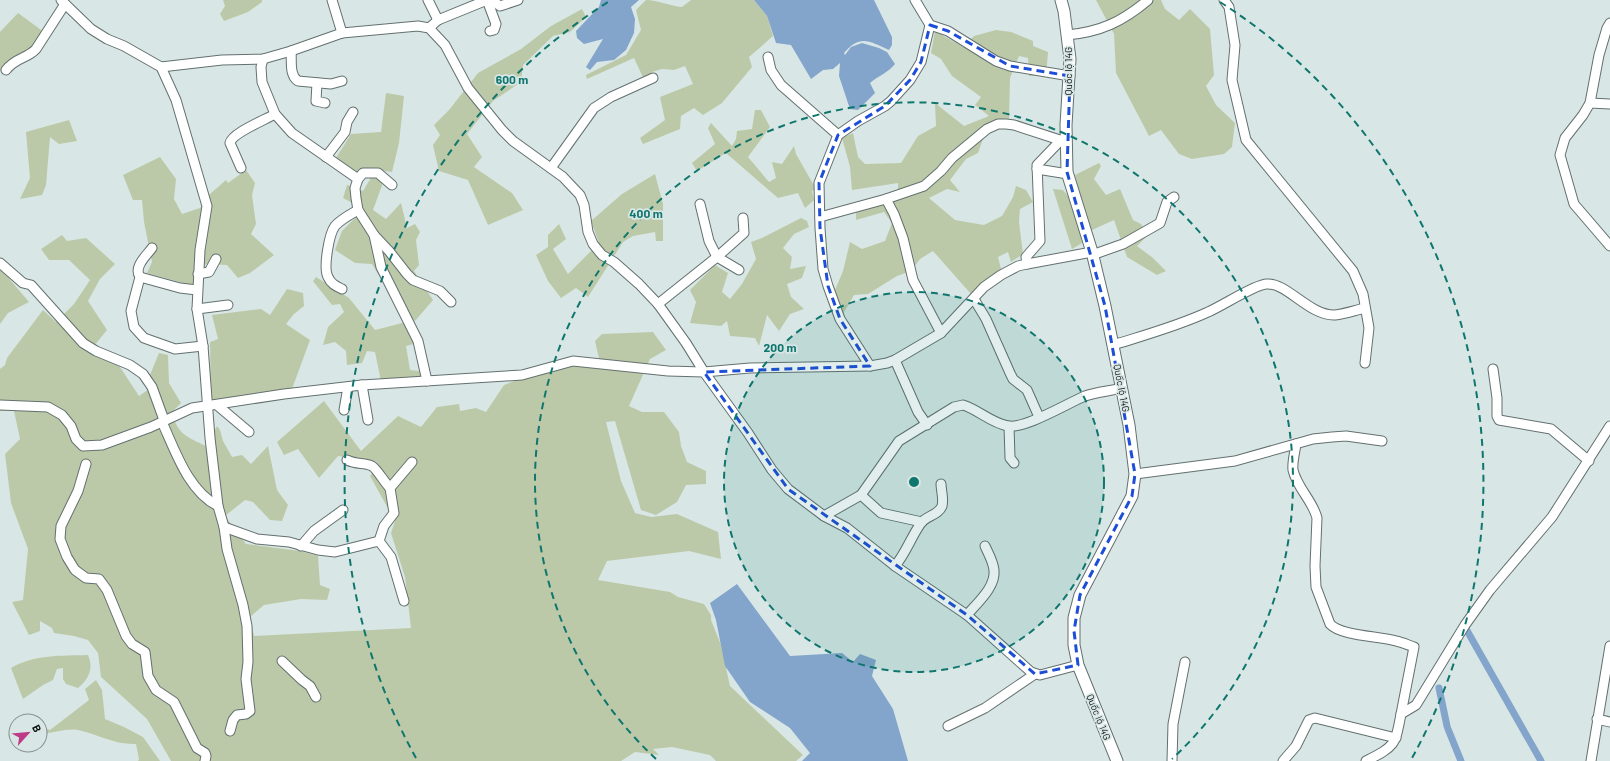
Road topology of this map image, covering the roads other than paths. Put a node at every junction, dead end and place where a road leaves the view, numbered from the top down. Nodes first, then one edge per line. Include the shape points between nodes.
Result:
1 (332, 0) edge
2 (428, 0) edge
3 (487, 0) edge
4 (518, 0) edge
5 (916, 0) edge
6 (1061, 0) edge
7 (1067, 0) edge
8 (1148, 0) edge
9 (1224, 0) edge
10 (63, 2) edge
11 (1064, 11) junction
12 (438, 20) junction
13 (1610, 23) edge
14 (930, 25) junction
15 (429, 28) junction
16 (490, 31) dead end
17 (342, 33) junction
18 (1067, 35) junction
19 (291, 51) junction
20 (768, 57) dead end
21 (263, 59) junction
22 (161, 67) junction
23 (6, 70) dead end
24 (1070, 76) junction
25 (653, 78) dead end
26 (342, 81) dead end
27 (317, 83) junction
28 (326, 103) dead end
29 (1590, 103) junction
30 (1610, 104) edge
31 (353, 112) dead end
32 (275, 114) junction
33 (838, 135) junction
34 (1064, 141) junction
35 (326, 156) junction
36 (241, 168) dead end
37 (551, 168) junction
38 (1037, 169) junction
39 (1068, 174) junction
40 (358, 179) junction
41 (392, 185) dead end
42 (1174, 197) dead end
43 (886, 199) junction
44 (700, 204) dead end
45 (358, 210) junction
46 (820, 217) junction
47 (743, 218) dead end
48 (374, 235) junction
49 (1610, 246) edge
50 (152, 248) dead end
51 (1092, 254) junction
52 (717, 257) junction
53 (216, 259) dead end
54 (0, 263) edge
55 (1027, 264) junction
56 (739, 270) dead end
57 (198, 274) junction
58 (140, 276) junction
59 (342, 289) dead end
60 (197, 290) junction
61 (974, 299) junction
62 (451, 302) dead end
63 (658, 304) junction
64 (228, 305) dead end
65 (1365, 308) junction
66 (197, 310) junction
67 (940, 333) junction
68 (203, 346) junction
69 (1113, 346) junction
70 (895, 360) junction
71 (1365, 363) dead end
72 (870, 366) junction
73 (1493, 369) dead end
74 (704, 372) junction
75 (427, 381) junction
76 (362, 385) junction
77 (348, 387) junction
78 (1122, 388) junction
79 (0, 405) edge
80 (212, 406) junction
81 (344, 410) dead end
82 (1039, 417) junction
83 (368, 420) dead end
84 (163, 421) junction
85 (927, 425) junction
86 (1009, 426) junction
87 (1610, 426) edge
88 (249, 432) dead end
89 (1382, 441) dead end
90 (1296, 444) junction
91 (347, 460) dead end
92 (1589, 461) junction
93 (412, 462) dead end
94 (86, 464) dead end
95 (1014, 464) dead end
96 (1135, 474) junction
97 (941, 484) dead end
98 (390, 488) junction
99 (861, 495) junction
100 (218, 506) junction
101 (343, 510) dead end
102 (824, 516) junction
103 (922, 522) junction
104 (224, 527) junction
105 (379, 541) junction
106 (301, 546) junction
107 (985, 546) dead end
108 (895, 566) junction
109 (404, 601) dead end
110 (967, 615) junction
111 (1610, 646) edge
112 (282, 661) dead end
113 (1185, 662) dead end
114 (1078, 665) junction
115 (1035, 674) junction
116 (316, 697) dead end
117 (1401, 714) junction
118 (1598, 719) junction
119 (1610, 722) edge
120 (948, 726) dead end
121 (230, 731) dead end
122 (1396, 738) junction
123 (205, 761) edge
124 (1117, 761) edge
125 (1172, 761) edge
126 (1284, 761) edge
127 (1366, 761) edge
128 (1591, 761) edge

1 - 17 street
2 - 12 street
3 - 4 street via 500,6
3 - 12 street
3 - 16 street via 496,24 494,30
5 - 14 street
6 - 11 main road, Quốc lộ 14G
7 - 11 street
8 - 18 street via 1108,26
9 - 65 street via 1229,7 1235,45 1232,80 1246,140 1353,271 1363,294
10 - 22 street via 91,29
10 - 23 street via 36,48 30,54 14,61
11 - 18 main road, Quốc lộ 14G
12 - 15 street
13 - 29 street via 1599,55
14 - 24 street via 948,31 1003,64
14 - 33 street via 921,62 910,80 885,106
15 - 17 street via 418,26
15 - 37 street via 445,45 468,88 492,119 513,141
17 - 19 street
18 - 24 main road, Quốc lộ 14G
19 - 21 street
19 - 27 street via 292,72 296,80
20 - 33 street via 771,70 781,85
21 - 22 street via 222,60
21 - 32 street via 262,82
22 - 57 street via 176,100 207,206
24 - 34 main road, Quốc lộ 14G
25 - 37 street via 611,96 594,108
26 - 27 street via 331,84
27 - 28 street via 316,101
29 - 30 street
29 - 49 street via 1565,138 1560,156 1574,204
31 - 35 street via 345,132
32 - 35 street via 292,133
32 - 36 street via 242,131 230,141
33 - 46 street via 819,183
34 - 38 street via 1037,165
34 - 39 main road, Quốc lộ 14G
34 - 43 street via 1014,125 998,124 987,129 952,158 942,171 924,186
35 - 40 street
37 - 63 street via 580,195 593,244
38 - 39 street
38 - 55 street via 1040,241 1026,257
39 - 51 main road, Quốc lộ 14G
40 - 41 street via 363,173 378,173
40 - 45 street via 355,188
42 - 51 street via 1167,202 1160,224 1123,244
43 - 46 street
43 - 67 street via 903,238 913,280
44 - 52 street via 709,241
45 - 48 street
45 - 59 street via 335,226 331,237 326,271 334,285
46 - 72 street via 823,269 828,286 840,320
47 - 52 street via 744,233
48 - 62 street via 413,280 440,291
48 - 75 street via 382,266 418,341
50 - 58 street via 138,268
51 - 55 street
51 - 69 main road, Quốc lộ 14G
52 - 56 street
52 - 63 street
53 - 57 street via 209,272
54 - 84 street via 23,283 30,285 83,343 130,365 143,374 152,387
55 - 61 street via 1001,275 984,287
57 - 60 street
58 - 60 street via 180,288
58 - 68 street via 131,311 134,327 144,338 175,349
60 - 66 street
61 - 67 street
61 - 82 street via 986,319 1013,379 1027,390
63 - 74 street
64 - 66 street
65 - 69 street via 1334,315 1308,307 1283,289 1266,284 1207,312
65 - 71 street via 1369,328
66 - 68 street
67 - 70 street
68 - 80 street
69 - 78 main road, Quốc lộ 14G
70 - 72 street
70 - 85 street via 914,405
72 - 74 street via 750,368
73 - 92 street via 1499,420 1551,429
74 - 75 street via 573,361 522,375
74 - 102 street via 772,470 788,489
75 - 76 street
76 - 77 street
76 - 83 street
77 - 80 street
77 - 81 street
78 - 82 street via 1086,396
78 - 96 main road, Quốc lộ 14G
79 - 84 street via 48,407 62,415 83,446 102,445
80 - 84 street via 192,408
80 - 88 street
80 - 100 street
82 - 86 street via 1017,426
84 - 100 street via 189,480
85 - 86 street via 963,405
85 - 99 street via 899,441
86 - 95 street via 1010,458
87 - 92 street
89 - 90 street via 1346,436 1313,439
90 - 96 street via 1235,461
90 - 117 street via 1293,469 1316,512 1316,588 1330,624 1344,632 1396,640 1414,647
91 - 98 street via 375,468
92 - 117 street via 1552,517 1490,590 1465,625 1416,705
93 - 98 street
94 - 123 street via 78,491 61,526 60,539 67,557 75,570 86,578 99,579 103,584 126,636 132,644 145,652 148,676 156,690 174,702 197,748 205,753
96 - 114 main road, Quốc lộ 14G via 1132,496 1080,595 1074,618
97 - 103 street via 941,508
98 - 105 street via 394,513 384,526
99 - 102 street
99 - 103 street via 881,513
100 - 104 street
101 - 106 street via 314,531
102 - 108 street via 847,528
103 - 108 street
104 - 106 street via 257,539 289,542
104 - 121 street via 246,626 246,679 250,711 237,716
105 - 106 street via 335,552
105 - 109 street via 391,557
107 - 110 street via 994,568 993,580
108 - 110 street
110 - 115 street
111 - 118 street
112 - 116 street via 310,686
113 - 125 street via 1173,724
114 - 115 street via 1040,675
114 - 124 main road, Quốc lộ 14G
115 - 120 street via 985,708
117 - 122 street
118 - 119 street
118 - 128 street
122 - 126 street via 1315,718 1310,720 1296,746
122 - 127 street via 1382,753

